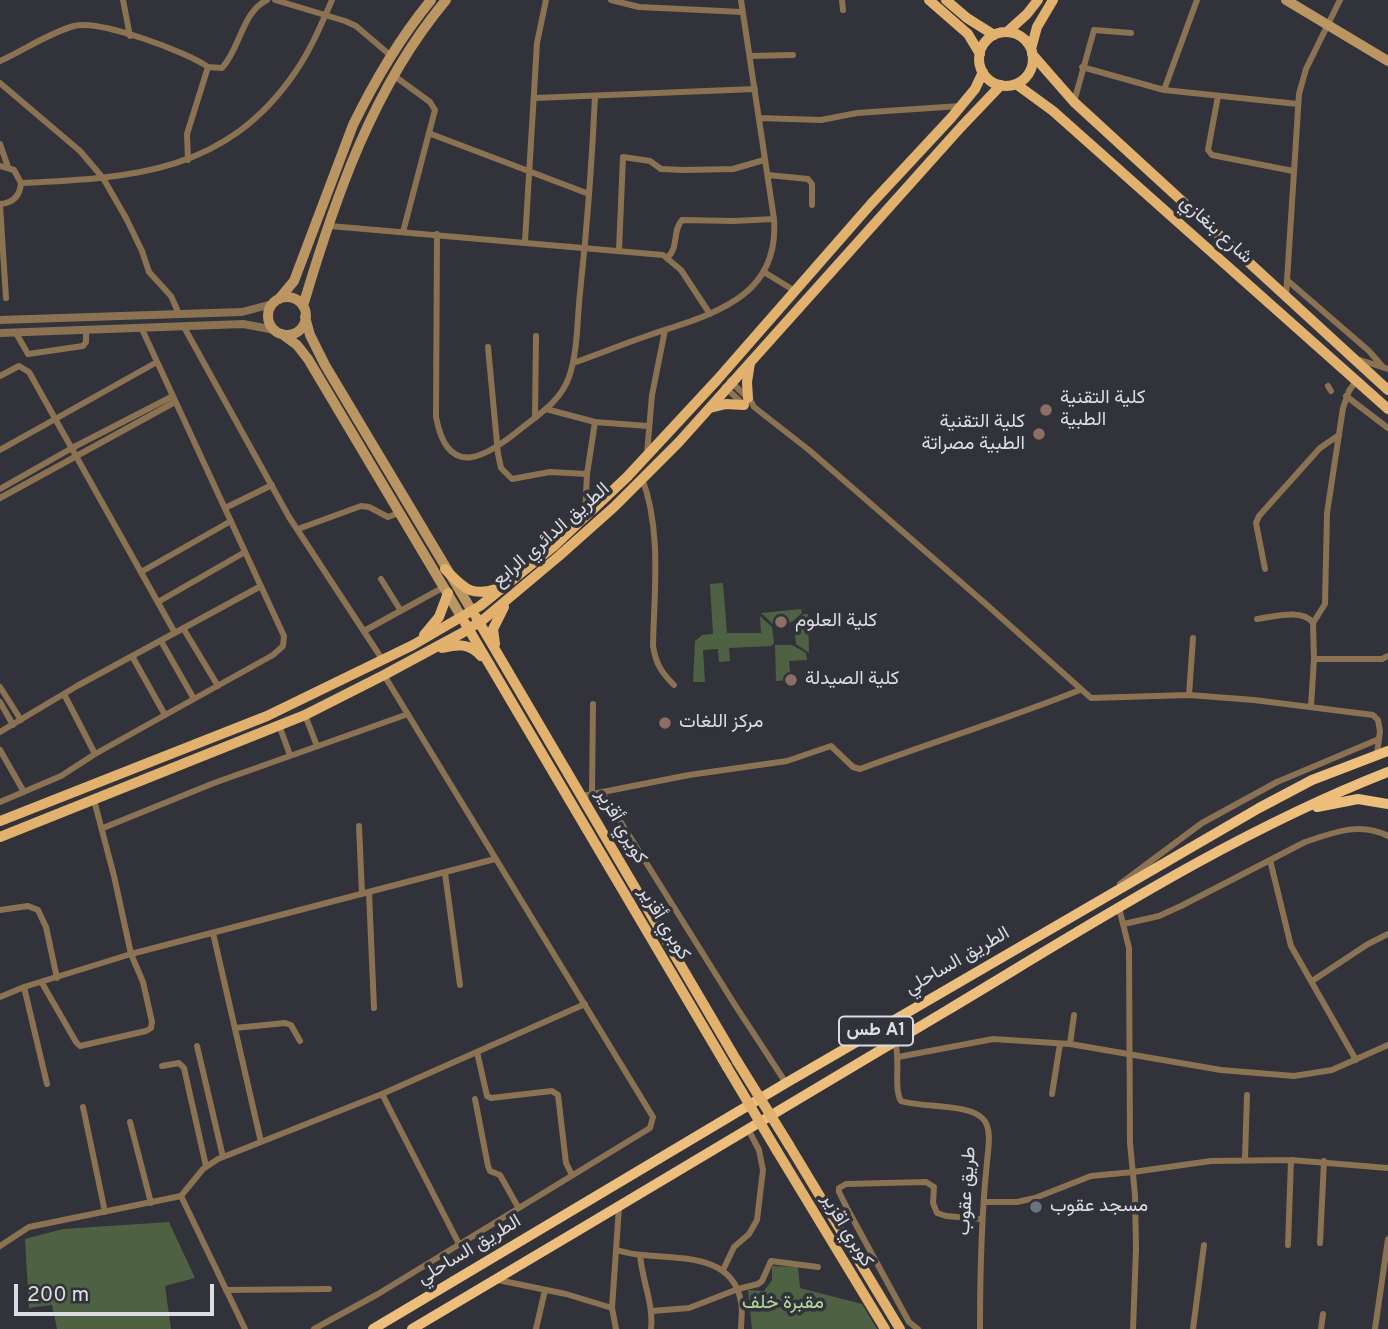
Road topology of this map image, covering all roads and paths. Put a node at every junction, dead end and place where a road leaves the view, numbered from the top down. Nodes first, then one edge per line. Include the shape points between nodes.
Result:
1 (124, 0) edge
2 (267, 0) edge
3 (275, 0) edge
4 (311, 0) edge
5 (332, 0) edge
6 (431, 0) edge
7 (446, 0) edge
8 (546, 0) edge
9 (611, 0) edge
10 (741, 0) edge
11 (842, 0) edge
12 (929, 0) edge
13 (946, 0) edge
14 (1038, 0) edge
15 (1053, 0) edge
16 (1197, 0) edge
17 (1286, 0) edge
18 (1340, 0) edge
19 (310, 9) junction
20 (843, 10) dead end
21 (742, 12) junction
22 (326, 14) junction
23 (1327, 25) junction
24 (1007, 32) junction
25 (1131, 33) dead end
26 (994, 35) junction
27 (131, 36) junction
28 (1032, 52) junction
29 (980, 54) junction
30 (390, 55) junction
31 (750, 55) junction
32 (793, 55) dead end
33 (0, 61) edge
34 (1388, 61) edge
35 (208, 67) junction
36 (1082, 67) junction
37 (983, 72) junction
38 (393, 75) junction
39 (0, 83) edge
40 (1016, 84) junction
41 (373, 85) junction
42 (1001, 85) junction
43 (755, 89) junction
44 (385, 90) junction
45 (1164, 90) junction
46 (1218, 96) junction
47 (595, 97) junction
48 (535, 98) junction
49 (1074, 102) junction
50 (1298, 104) junction
51 (962, 106) junction
52 (759, 118) junction
53 (431, 134) junction
54 (0, 144) edge
55 (188, 160) junction
56 (764, 160) junction
57 (0, 166) edge
58 (8, 167) junction
59 (529, 169) junction
60 (1293, 171) junction
61 (768, 175) junction
62 (103, 178) junction
63 (21, 183) junction
64 (589, 194) junction
65 (0, 204) edge
66 (812, 205) dead end
67 (774, 219) junction
68 (330, 226) junction
69 (403, 232) junction
70 (437, 234) junction
71 (525, 241) junction
72 (586, 248) junction
73 (619, 250) junction
74 (668, 257) junction
75 (764, 272) junction
76 (1287, 281) junction
77 (795, 291) junction
78 (6, 298) dead end
79 (1286, 298) junction
80 (276, 302) junction
81 (303, 306) junction
82 (179, 314) junction
83 (710, 314) junction
84 (305, 317) junction
85 (1307, 317) junction
86 (3, 320) edge
87 (141, 327) junction
88 (184, 327) junction
89 (1298, 328) junction
90 (86, 330) junction
91 (665, 330) junction
92 (278, 332) junction
93 (8, 333) edge
94 (536, 335) dead end
95 (488, 347) dead end
96 (29, 354) junction
97 (1353, 358) junction
98 (157, 362) junction
99 (573, 363) junction
100 (750, 363) junction
101 (24, 367) junction
102 (1386, 368) edge
103 (0, 376) edge
104 (720, 377) junction
105 (1356, 381) junction
106 (730, 386) junction
107 (1388, 390) edge
108 (1346, 396) junction
109 (174, 399) junction
110 (749, 403) junction
111 (710, 408) junction
112 (1388, 408) edge
113 (546, 410) junction
114 (56, 418) junction
115 (534, 418) junction
116 (595, 422) junction
117 (648, 426) junction
118 (1388, 428) edge
119 (1339, 435) junction
120 (497, 447) junction
121 (72, 448) junction
122 (0, 450) edge
123 (647, 454) junction
124 (76, 456) junction
125 (587, 474) junction
126 (642, 478) junction
127 (272, 485) junction
128 (0, 489) edge
129 (0, 498) edge
130 (225, 508) junction
131 (399, 513) junction
132 (585, 516) junction
133 (231, 521) junction
134 (298, 529) junction
135 (245, 552) junction
136 (445, 569) junction
137 (1265, 569) dead end
138 (141, 572) junction
139 (381, 579) dead end
140 (511, 582) junction
141 (261, 586) junction
142 (446, 590) junction
143 (510, 597) junction
144 (158, 602) junction
145 (401, 611) junction
146 (472, 611) junction
147 (462, 618) junction
148 (1257, 619) dead end
149 (479, 622) junction
150 (1313, 624) junction
151 (183, 628) junction
152 (469, 629) junction
153 (364, 631) junction
154 (175, 633) junction
155 (1193, 638) dead end
156 (161, 640) junction
157 (413, 645) junction
158 (426, 653) junction
159 (132, 656) junction
160 (1388, 656) edge
161 (1314, 659) junction
162 (382, 660) junction
163 (501, 660) junction
164 (491, 667) junction
165 (384, 675) junction
166 (674, 685) dead end
167 (218, 686) junction
168 (0, 687) edge
169 (1080, 690) junction
170 (64, 694) junction
171 (1189, 695) junction
172 (194, 699) junction
173 (0, 702) edge
174 (593, 704) dead end
175 (1311, 706) junction
176 (408, 714) junction
177 (165, 715) junction
178 (305, 715) junction
179 (21, 720) junction
180 (13, 725) junction
181 (279, 725) junction
182 (1388, 727) edge
183 (0, 732) edge
184 (1379, 735) junction
185 (317, 746) junction
186 (0, 750) edge
187 (1382, 753) edge
188 (95, 754) junction
189 (290, 755) junction
190 (1388, 772) edge
191 (24, 792) junction
192 (602, 792) junction
193 (587, 795) junction
194 (94, 800) junction
195 (0, 802) edge
196 (1388, 804) edge
197 (0, 821) edge
198 (1274, 821) junction
199 (359, 826) dead end
200 (103, 828) junction
201 (1388, 836) edge
202 (0, 837) edge
203 (495, 859) junction
204 (1270, 860) junction
205 (445, 873) junction
206 (366, 893) junction
207 (1110, 896) junction
208 (1119, 908) junction
209 (0, 910) edge
210 (1124, 924) junction
211 (213, 933) junction
212 (1388, 934) edge
213 (131, 954) junction
214 (57, 978) junction
215 (1312, 981) junction
216 (42, 982) junction
217 (460, 985) dead end
218 (24, 987) junction
219 (0, 997) edge
220 (585, 1004) junction
221 (374, 1008) dead end
222 (1074, 1015) dead end
223 (235, 1028) junction
224 (300, 1041) dead end
225 (895, 1042) junction
226 (1060, 1044) junction
227 (1070, 1044) junction
228 (1388, 1045) edge
229 (197, 1046) dead end
230 (477, 1052) junction
231 (1129, 1055) junction
232 (898, 1057) junction
233 (1356, 1060) junction
234 (732, 1064) junction
235 (162, 1066) dead end
236 (786, 1083) junction
237 (47, 1084) dead end
238 (382, 1094) junction
239 (1052, 1094) dead end
240 (1247, 1095) dead end
241 (475, 1099) dead end
242 (83, 1107) dead end
243 (130, 1122) dead end
244 (749, 1131) junction
245 (261, 1142) junction
246 (223, 1157) junction
247 (1245, 1159) junction
248 (1292, 1160) junction
249 (1324, 1161) junction
250 (206, 1166) junction
251 (1388, 1168) edge
252 (1133, 1172) junction
253 (572, 1175) junction
254 (181, 1196) junction
255 (984, 1202) junction
256 (151, 1203) junction
257 (518, 1207) junction
258 (620, 1207) junction
259 (105, 1212) junction
260 (981, 1219) junction
261 (1388, 1239) edge
262 (1320, 1243) dead end
263 (459, 1244) junction
264 (1204, 1244) dead end
265 (1288, 1245) dead end
266 (0, 1246) edge
267 (616, 1251) junction
268 (640, 1255) junction
269 (1386, 1259) edge
270 (818, 1267) dead end
271 (723, 1270) junction
272 (1385, 1276) edge
273 (496, 1279) junction
274 (330, 1289) dead end
275 (738, 1289) junction
276 (226, 1290) junction
277 (545, 1290) junction
278 (611, 1308) junction
279 (652, 1311) junction
280 (1323, 1314) dead end
281 (246, 1329) edge
282 (314, 1329) edge
283 (373, 1329) edge
284 (412, 1329) edge
285 (536, 1329) edge
286 (616, 1329) edge
287 (651, 1329) edge
288 (741, 1329) edge
289 (885, 1329) edge
290 (900, 1329) edge
291 (918, 1329) edge
292 (980, 1329) edge
293 (1133, 1329) edge
294 (1193, 1329) edge
295 (1321, 1329) edge
296 (1375, 1329) edge

1 - 27 street
2 - 35 street via 248,20 228,62 222,68
3 - 19 street
4 - 19 street
5 - 22 street
6 - 30 main road
7 - 38 main road
8 - 48 street via 537,43
9 - 21 street via 639,7
10 - 21 street
11 - 20 street
12 - 29 main road via 968,34
13 - 26 main road
14 - 24 main road
15 - 28 main road via 1037,27
16 - 45 street
17 - 23 main road
18 - 23 street
19 - 22 street
21 - 31 street
22 - 30 street via 356,26
22 - 55 street via 303,60 273,102 229,139
23 - 34 main road
23 - 50 street via 1301,82
24 - 26 main road
24 - 28 main road via 1024,39
25 - 36 street via 1094,30
26 - 29 main road
27 - 33 street via 76,25
27 - 35 street via 179,51
28 - 40 main road via 1030,71
28 - 49 main road, شارع بنغازي
29 - 37 main road
30 - 41 main road
31 - 32 street
31 - 43 street
35 - 55 street via 187,134
36 - 45 street
36 - 49 street
37 - 42 main road
37 - 51 main road, الطريق الدائري الرابع
38 - 44 main road
38 - 53 street via 434,105
39 - 62 street via 80,151
40 - 42 main road
40 - 89 main road, شارع بنغازي via 1053,110
41 - 44 main road
41 - 80 main road via 353,125 294,281
42 - 100 main road, الطريق الدائري الرابع
43 - 47 street
43 - 52 street
44 - 68 main road via 357,149
45 - 46 street
46 - 50 street
46 - 60 street via 1208,150 1212,155
47 - 48 street
47 - 64 street
48 - 59 street
49 - 79 main road, شارع بنغازي
50 - 60 street
51 - 52 street via 821,120
51 - 77 main road, الطريق الدائري الرابع
52 - 56 street
53 - 59 street
53 - 69 street
54 - 58 street
55 - 62 street
56 - 61 street
56 - 73 street via 733,169 684,170 623,158
57 - 58 street
58 - 63 street
59 - 64 street
59 - 71 street
60 - 76 street
61 - 66 street via 808,179
61 - 67 street
62 - 63 street
62 - 82 street via 149,272 171,296
63 - 65 street via 18,196
64 - 72 street
65 - 78 street
67 - 74 street via 682,220
67 - 75 street via 774,243
68 - 69 street
68 - 81 main road
69 - 70 street
70 - 71 street
70 - 120 street via 435,400 439,435 452,453 468,458
71 - 72 street
72 - 73 street
72 - 99 street
73 - 74 street
74 - 83 street
75 - 77 street
75 - 83 street via 743,297
76 - 79 street
76 - 102 street
77 - 104 main road, الطريق الدائري الرابع
79 - 85 main road, شارع بنغازي
80 - 81 main road via 290,297
80 - 82 street via 242,312
80 - 92 main road via 268,318
81 - 84 main road
82 - 86 street
83 - 91 street
84 - 92 main road via 297,331
84 - 136 main road via 315,348
85 - 89 main road
85 - 97 main road, شارع بنغازي
86 - 93 street
87 - 88 street
87 - 90 street
87 - 98 street
88 - 92 street via 243,324
88 - 127 street
89 - 105 main road, شارع بنغازي
90 - 93 street
90 - 96 street via 83,346
91 - 99 street
91 - 117 street
92 - 131 main road via 308,359
93 - 96 street
94 - 115 street
95 - 120 street
96 - 101 street
97 - 102 street
97 - 107 main road, شارع بنغازي
98 - 109 street
98 - 114 street
99 - 113 street via 564,389
100 - 106 main road, الطريق الدائري الرابع
100 - 110 main road
101 - 103 street
101 - 114 street
104 - 106 street
104 - 123 main road, الطريق الدائري الرابع
105 - 108 street
105 - 112 main road, شارع بنغازي
106 - 110 street
106 - 111 main road, الطريق الدائري الرابع
108 - 118 street
108 - 119 street
109 - 121 street
109 - 124 street
109 - 130 street
110 - 111 main road
110 - 169 street via 809,450
111 - 126 main road, الطريق الدائري الرابع
113 - 115 street
113 - 116 street
114 - 121 street
114 - 122 street
115 - 120 street
116 - 117 street
116 - 125 street
117 - 123 street
119 - 137 street via 1320,448 1259,516 1256,523
119 - 150 street via 1327,513 1325,604
120 - 125 street via 501,468 512,479 550,472
121 - 124 street
121 - 128 street
123 - 132 main road, الطريق الدائري الرابع
124 - 129 street
124 - 138 street
125 - 132 street
126 - 143 main road, الطريق الدائري الرابع
126 - 166 street via 654,546 655,660
127 - 130 street
127 - 134 street
130 - 133 street
131 - 134 street via 388,517 361,506
131 - 142 main road
132 - 140 main road, الطريق الدائري الرابع
133 - 135 street
133 - 138 street
134 - 153 street
135 - 141 street
135 - 144 street
136 - 140 main road via 475,592
136 - 146 main road
138 - 144 street
139 - 145 street
140 - 146 main road, الطريق الدائري الرابع
141 - 151 street
141 - 167 street via 285,636 284,646
142 - 145 street
142 - 147 main road
142 - 157 main road via 439,617
143 - 149 main road, الطريق الدائري الرابع
143 - 163 main road via 493,629
144 - 154 street
145 - 153 street
146 - 147 main road, الطريق الدائري الرابع
146 - 149 main road, كويري أقزير
147 - 152 main road, كوبري أقزير
147 - 157 main road, الطريق الدائري الرابع
148 - 150 street via 1303,615
149 - 152 main road, الطريق الدائري الرابع
149 - 163 main road, كويري أقزير
150 - 161 street
151 - 154 street
151 - 167 street
152 - 158 main road, الطريق الدائري الرابع
152 - 164 main road, كوبري أقزير
153 - 162 street
154 - 156 street
155 - 171 street
156 - 159 street
156 - 172 street
157 - 162 main road, الطريق الدائري الرابع
158 - 164 main road via 467,646
158 - 165 main road, الطريق الدائري الرابع
159 - 170 street
159 - 177 street
160 - 161 street
161 - 175 street
162 - 197 main road, الطريق الدائري الرابع via 267,716
163 - 193 main road, كويري أقزير
164 - 234 main road, كوبري أقزير
165 - 176 street
165 - 178 main road, الطريق الدائري الرابع
167 - 172 street
168 - 179 street
169 - 171 street via 1091,698 1105,699
169 - 192 street via 860,769 831,746 787,761
170 - 179 street
170 - 188 street
171 - 175 street
172 - 177 street
173 - 180 street
174 - 193 street
175 - 184 street via 1373,715
176 - 185 street
176 - 203 street
177 - 188 street
178 - 181 main road, الطريق الدائري الرابع
178 - 185 street
179 - 180 street
180 - 183 street
181 - 189 street
181 - 194 main road, الطريق الدائري الرابع
182 - 184 street
184 - 187 street
184 - 207 street via 1202,823
185 - 189 street
186 - 191 street
187 - 207 highway, الطريق الساحلي / طس A1 via 1312,780
188 - 191 street
189 - 200 street
190 - 198 highway, الطريق الساحلي
191 - 195 street
192 - 193 street
192 - 236 street
193 - 234 main road, كويري أقزير
194 - 200 street
194 - 202 main road, الطريق الدائري الرابع
196 - 198 highway via 1357,799
198 - 208 highway, الطريق الساحلي
199 - 206 street
200 - 213 street
201 - 204 street via 1378,830 1350,828 1305,842
203 - 205 street
203 - 220 street
204 - 210 street via 1159,916
204 - 215 street via 1289,940
205 - 206 street
205 - 217 street
206 - 211 street
206 - 221 street
207 - 236 highway, الطريق الساحلي / طس A1
208 - 210 street
208 - 225 highway, الطريق الساحلي
209 - 214 street via 28,906 38,910
210 - 231 street via 1129,948
211 - 213 street
211 - 223 street
212 - 215 street
213 - 214 street
213 - 216 street via 152,1022 146,1031 80,1046
214 - 216 street
215 - 233 street
216 - 218 street
218 - 219 street
218 - 237 street
220 - 230 street
220 - 253 street via 653,1123
222 - 227 street
223 - 224 street via 285,1023
223 - 245 street
225 - 232 street, طريق عقوب
225 - 244 highway, الطريق الساحلي
226 - 227 street
226 - 232 street via 993,1039
226 - 239 street
227 - 231 street
228 - 233 street
229 - 246 street
230 - 238 street
230 - 253 street via 487,1096 552,1091 558,1095 566,1163
231 - 233 street via 1294,1076 1332,1070
231 - 252 street
232 - 255 street, طريق عقوب via 897,1095 901,1101 967,1110 984,1119 988,1133
234 - 289 main road, كوبري اقزير, bridge via 777,1152
234 - 290 main road, bridge via 789,1145
235 - 250 street via 178,1063 184,1068
236 - 283 highway, الطريق الساحلي / طس A1
238 - 245 street
238 - 263 street
240 - 247 street
241 - 257 street via 490,1171 500,1175
242 - 259 street
243 - 256 street
244 - 258 highway, الطريق الساحلي
244 - 271 street via 763,1170 757,1220 750,1234 734,1247
245 - 246 street
246 - 250 street
247 - 248 street
247 - 252 street
248 - 249 street
248 - 265 street
249 - 251 street
249 - 262 street
250 - 254 street
252 - 255 street via 1091,1176 1026,1200
252 - 293 street
253 - 257 street
254 - 256 street
254 - 276 street
255 - 260 street, طريق عقوب
256 - 259 street
257 - 263 street
258 - 267 street
258 - 273 highway, الطريق الساحلي
259 - 266 street via 29,1227
260 - 291 street via 937,1213 934,1187 926,1182 846,1184 839,1188 909,1322
260 - 292 street, طريق عقوب
261 - 269 street
263 - 282 street
264 - 294 street
267 - 268 street
267 - 278 street
268 - 271 street via 686,1257
268 - 279 street
269 - 272 street
270 - 275 street via 771,1261 761,1283
271 - 275 street
272 - 296 street
273 - 277 street
273 - 284 highway, الطريق الساحلي
274 - 276 street
275 - 279 street via 689,1308
275 - 288 street
276 - 281 street
277 - 278 street
277 - 285 street
278 - 286 street
279 - 287 street
280 - 295 street

